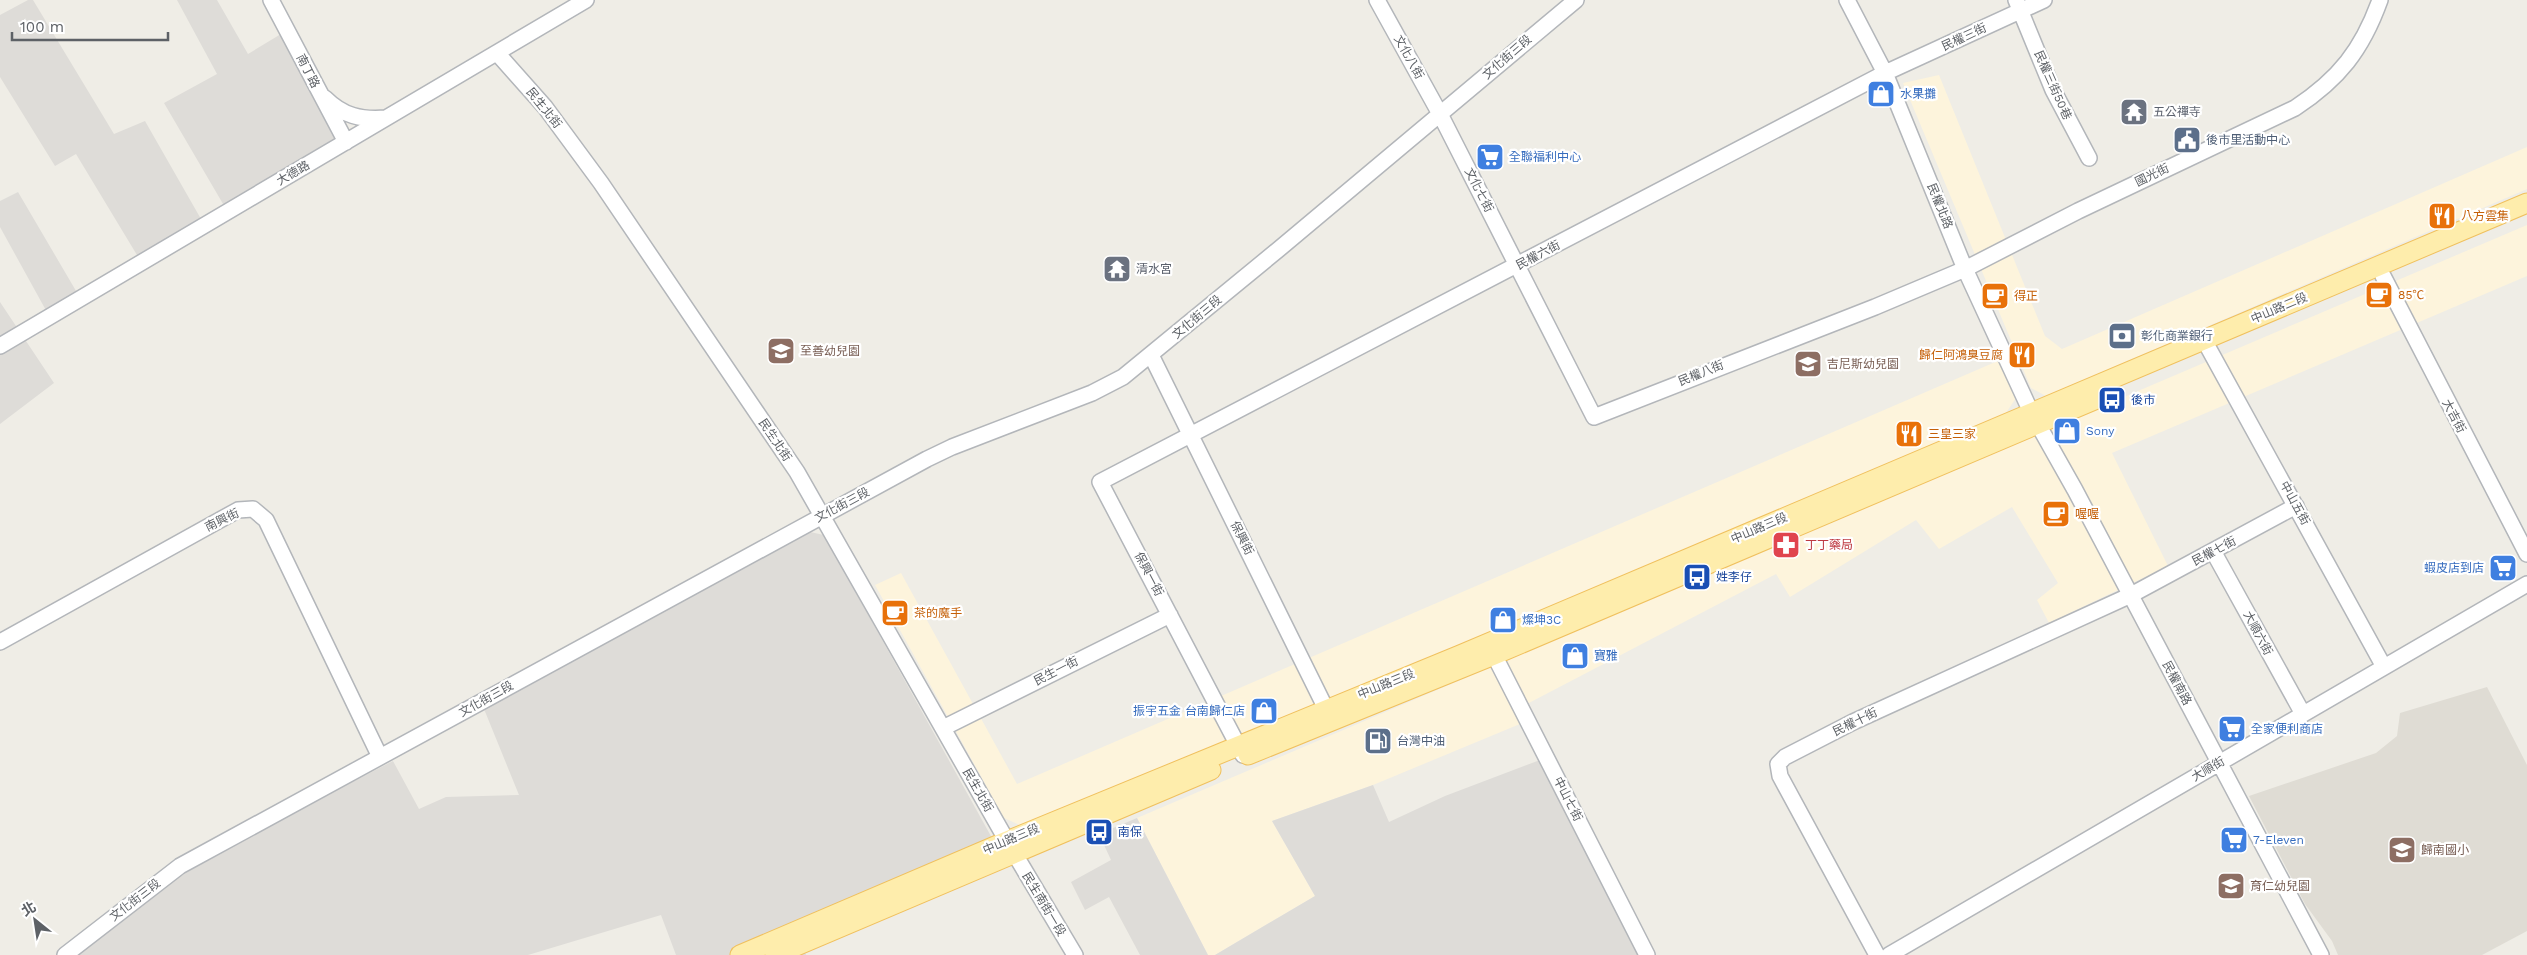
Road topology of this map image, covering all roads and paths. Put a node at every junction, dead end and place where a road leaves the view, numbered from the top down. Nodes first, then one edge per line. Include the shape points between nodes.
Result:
1 (271, 0) edge
2 (586, 0) edge
3 (1377, 0) edge
4 (1576, 0) edge
5 (1847, 0) edge
6 (2044, 0) edge
7 (2380, 0) edge
8 (2018, 5) edge
9 (497, 53) junction
10 (1885, 73) junction
11 (318, 92) junction
12 (1440, 114) junction
13 (387, 118) junction
14 (346, 142) junction
15 (2088, 158) dead end
16 (2527, 203) edge
17 (2527, 215) edge
18 (1517, 266) junction
19 (1965, 269) junction
20 (2383, 276) junction
21 (2207, 345) junction
22 (0, 346) edge
23 (1151, 355) junction
24 (2034, 418) junction
25 (1192, 436) junction
26 (2296, 506) junction
27 (824, 515) junction
28 (2213, 551) junction
29 (2527, 554) edge
30 (2527, 584) edge
31 (2131, 595) junction
32 (1170, 615) junction
33 (0, 642) edge
34 (1491, 649) junction
35 (2384, 667) junction
36 (2303, 714) junction
37 (1329, 715) junction
38 (943, 728) junction
39 (1240, 751) junction
40 (380, 757) junction
41 (2220, 763) junction
42 (1011, 847) junction
43 (65, 955) edge
44 (740, 955) edge
45 (775, 955) edge
46 (1075, 955) edge
47 (1647, 955) edge
48 (1877, 955) edge
49 (1889, 955) edge
50 (2321, 955) edge

1 - 11 street, 南丁路
2 - 9 street, 大德路
3 - 12 street, 文化八街
4 - 12 street, 文化街三段
5 - 10 street, 民權北路
6 - 8 street, 民權三街
7 - 19 street, 國光街 via 2356,53 2314,95 2295,108 2078,211
8 - 10 street, 民權三街
8 - 15 street, 民權三街50巷 via 2054,90
9 - 13 street, 大德路
9 - 27 street, 民生北街 via 544,107 601,183
10 - 18 street, 民權六街
10 - 19 street, 民權北路
11 - 13 street via 350,116
11 - 14 street, 南丁路
12 - 18 street, 文化七街
12 - 23 street, 文化街三段
13 - 14 street, 大德路
14 - 22 street, 大德路
16 - 21 main road, 中山路二段
17 - 20 main road, 中山路二段
18 - 19 street, 民權八街 via 1594,416
18 - 25 street, 民權六街
19 - 24 street, 民權北路
20 - 21 main road, 中山路二段
20 - 29 street, 大吉街
21 - 24 main road, 中山路二段
21 - 26 street, 中山五街
23 - 25 street, 保興街
23 - 27 street, 文化街三段 via 1108,386 952,447
24 - 31 street, 民權南路
24 - 34 main road, 中山路三段
25 - 32 street, 保興一街 via 1100,482
25 - 37 street, 保興街
26 - 28 street, 民權七街
26 - 35 street, 中山五街
27 - 38 street, 民生北街
27 - 40 street, 文化街三段
28 - 31 street, 民權七街
28 - 36 street, 大順六街
30 - 35 street, 大順街
31 - 41 street, 民權南路
31 - 48 street, 民權十街 via 1853,722 1785,757 1778,764 1780,776
32 - 38 street, 民生一街
32 - 39 street, 保興一街
33 - 40 street, 南興街 via 238,510 253,509 266,520
34 - 37 main road, 中山路三段
34 - 47 street, 中山七街
35 - 36 street, 大順街
36 - 41 street, 大順街
37 - 39 main road, 中山路三段
38 - 42 street, 民生北街
39 - 42 main road, 中山路三段
40 - 43 street, 文化街三段 via 180,866
41 - 49 street, 大順街
41 - 50 street, 民權南路
42 - 44 main road, 中山路三段
42 - 45 main road, 中山路三段
42 - 46 street, 民生南街一段

